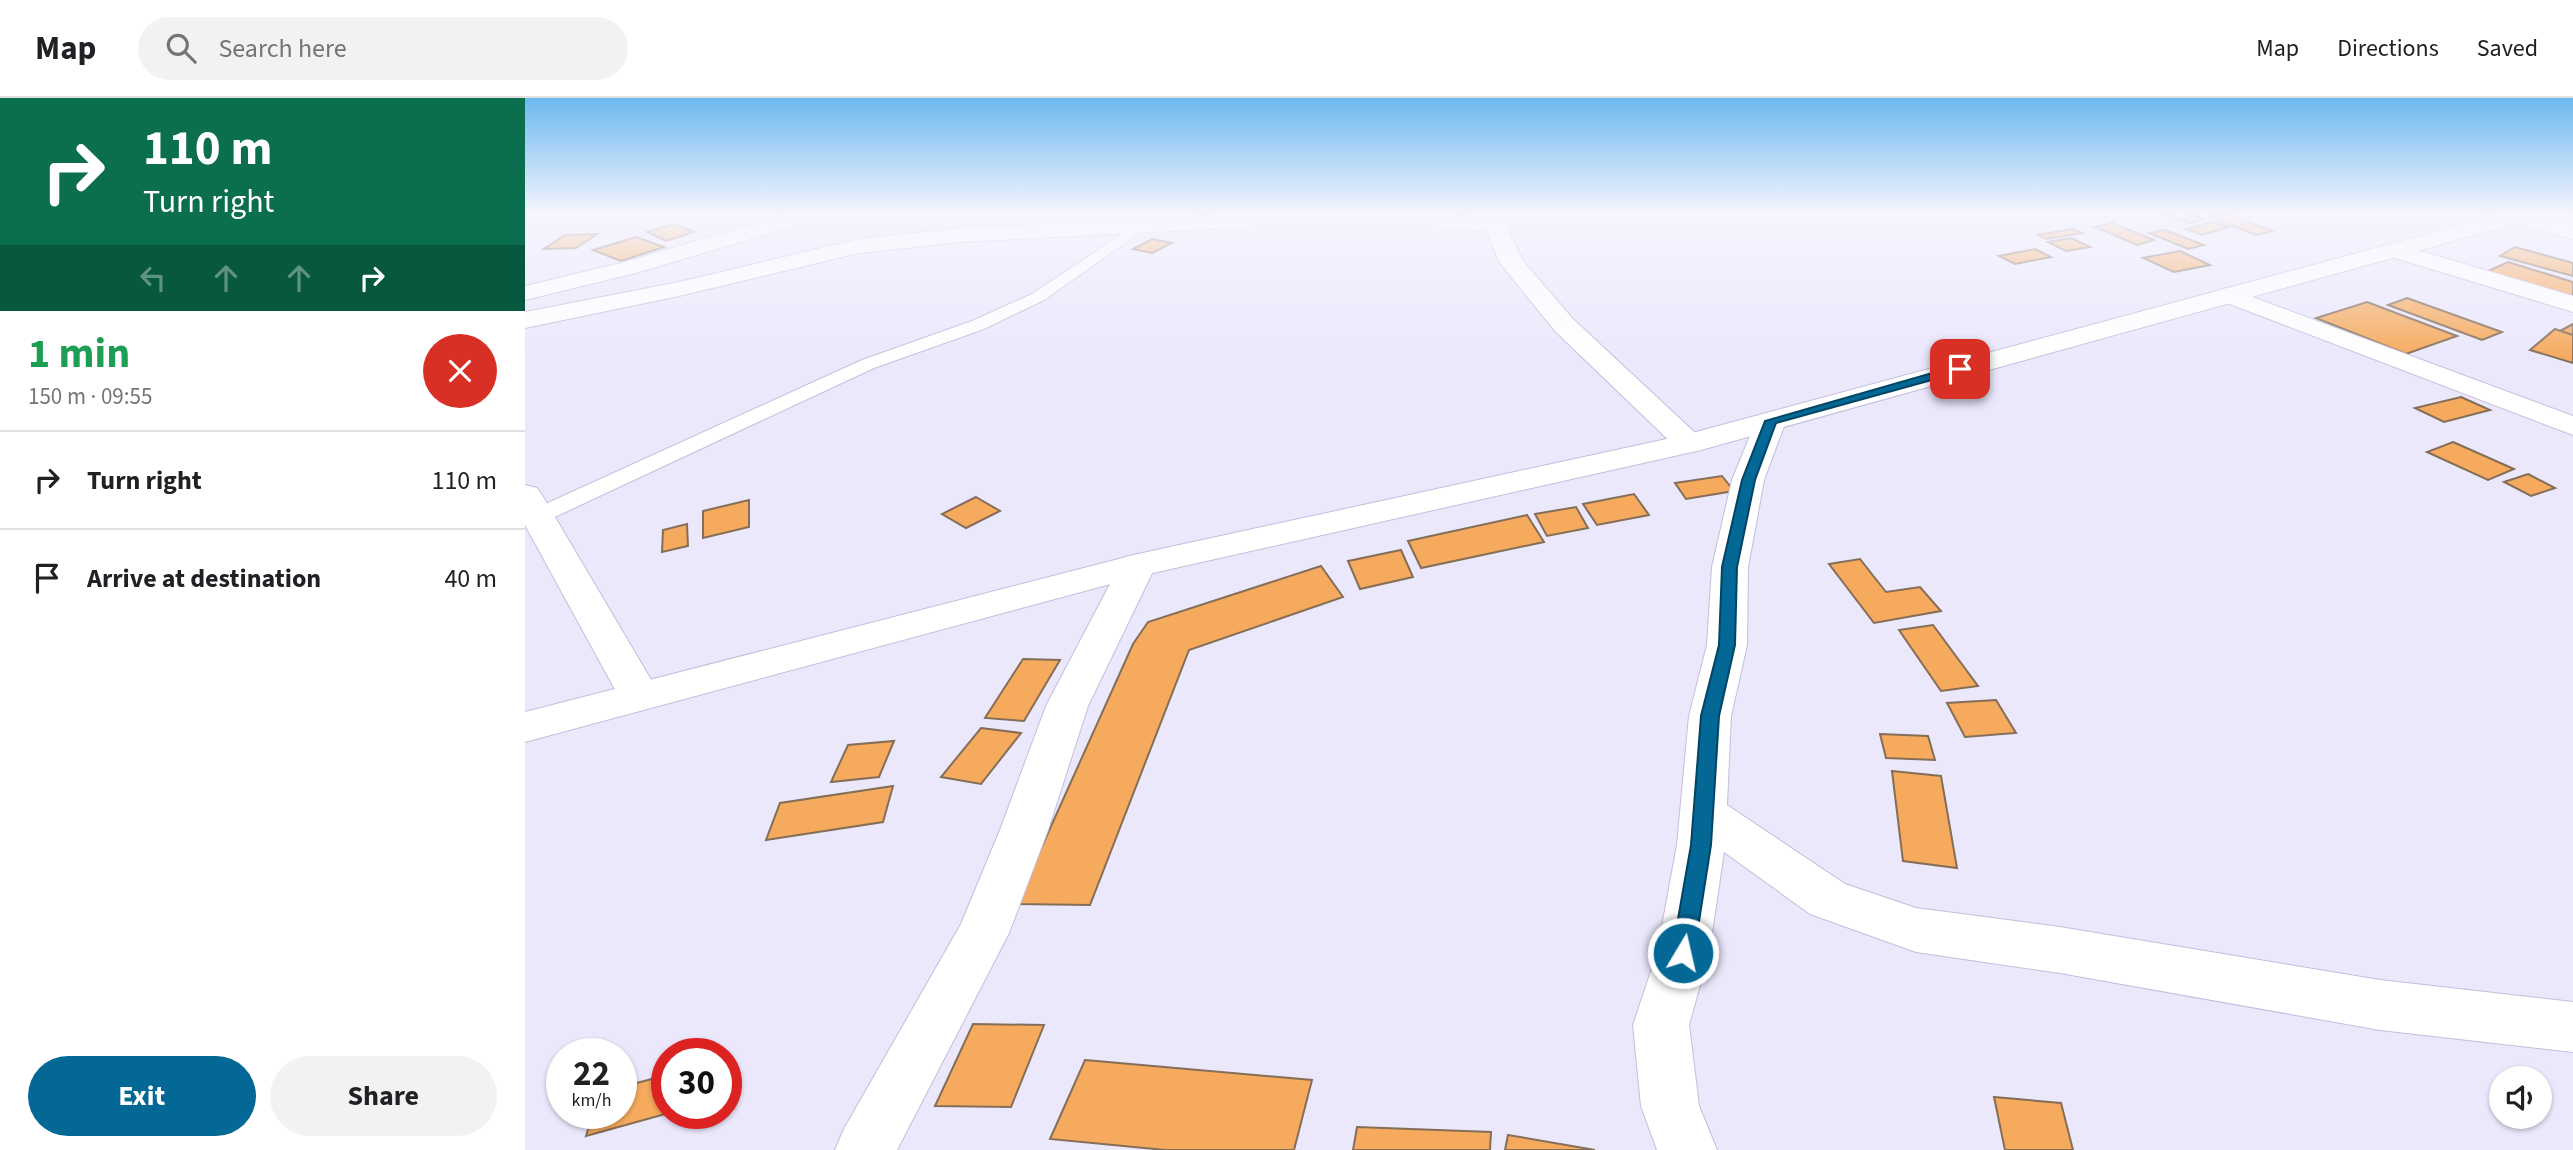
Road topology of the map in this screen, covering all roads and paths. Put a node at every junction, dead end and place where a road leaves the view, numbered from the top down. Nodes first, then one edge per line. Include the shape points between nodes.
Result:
1 (648, 262) edge
2 (796, 262) edge
3 (1088, 262) edge
4 (1512, 262) edge
5 (2349, 262) edge
6 (2433, 262) edge
7 (525, 293) edge
8 (2228, 295) junction
9 (2573, 304) edge
10 (525, 320) edge
11 (1771, 421) junction
12 (2573, 426) edge
13 (1690, 443) junction
14 (530, 506) edge
15 (1137, 565) junction
16 (639, 695) junction
17 (525, 727) edge
18 (1703, 813) junction
19 (2573, 1027) edge
20 (865, 1150) edge
21 (1686, 1150) edge

1 - 7 street
2 - 10 street
3 - 14 lane via 1038,297 978,325 868,364
4 - 13 street via 1564,325
5 - 8 street
6 - 9 street
8 - 11 street
8 - 12 street
11 - 13 street
11 - 18 street via 1748,480 1730,567 1727,645 1710,716
13 - 15 street
14 - 16 street
15 - 16 street
15 - 20 street via 1067,706 983,933
16 - 17 street
18 - 19 street via 1828,899 1916,930 2380,1005
18 - 21 street via 1683,953 1661,1025 1670,1106

